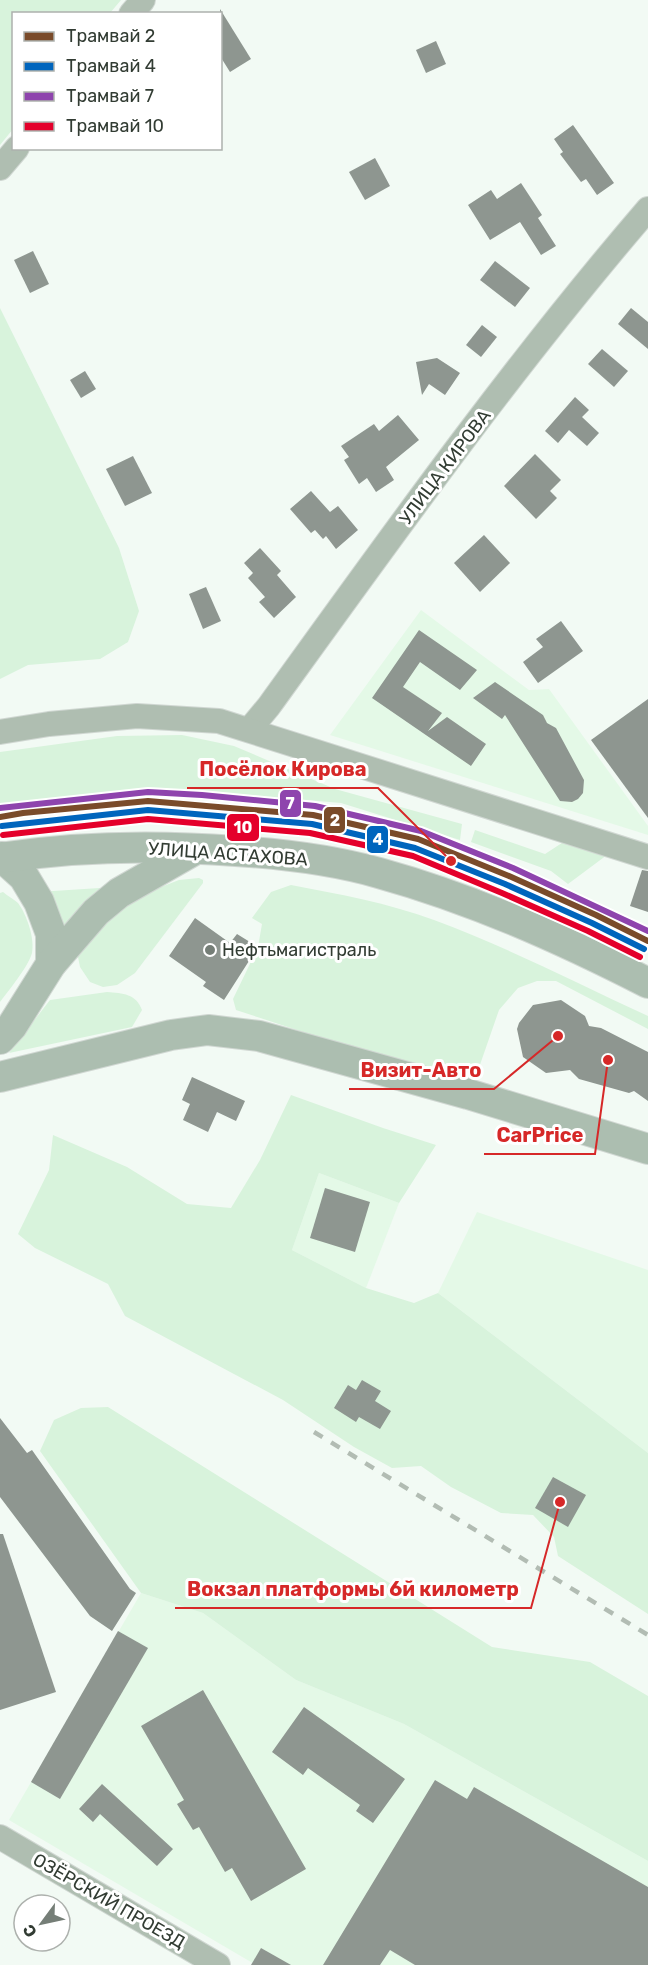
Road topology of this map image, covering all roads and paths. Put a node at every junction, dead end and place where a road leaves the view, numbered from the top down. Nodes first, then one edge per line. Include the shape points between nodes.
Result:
1 (143, 0) edge
2 (133, 12) edge
3 (15, 150) edge
4 (0, 168) edge
5 (648, 209) edge
6 (249, 730) junction
7 (0, 732) edge
8 (198, 848) junction
9 (1, 857) edge
10 (648, 857) edge
11 (51, 964) junction
12 (648, 983) edge
13 (0, 1039) edge
14 (0, 1077) edge
15 (648, 1149) edge
16 (0, 1837) edge
17 (218, 1965) edge

1 - 2 street
3 - 4 street
5 - 6 street, УЛИЦА КИРОВА via 446,463
6 - 7 street via 219,721 137,716 49,723
6 - 10 street
8 - 9 main road, УЛИЦА АСТАХОВА via 110,847
8 - 11 main road via 119,892
8 - 12 main road, УЛИЦА АСТАХОВА via 290,855 378,873 462,900 550,935
9 - 11 main road via 24,877 39,902 51,934
11 - 13 main road
14 - 15 main road via 171,1035 208,1030 259,1036
16 - 17 street, ОЗЁРСКИЙ ПРОЕЗД

